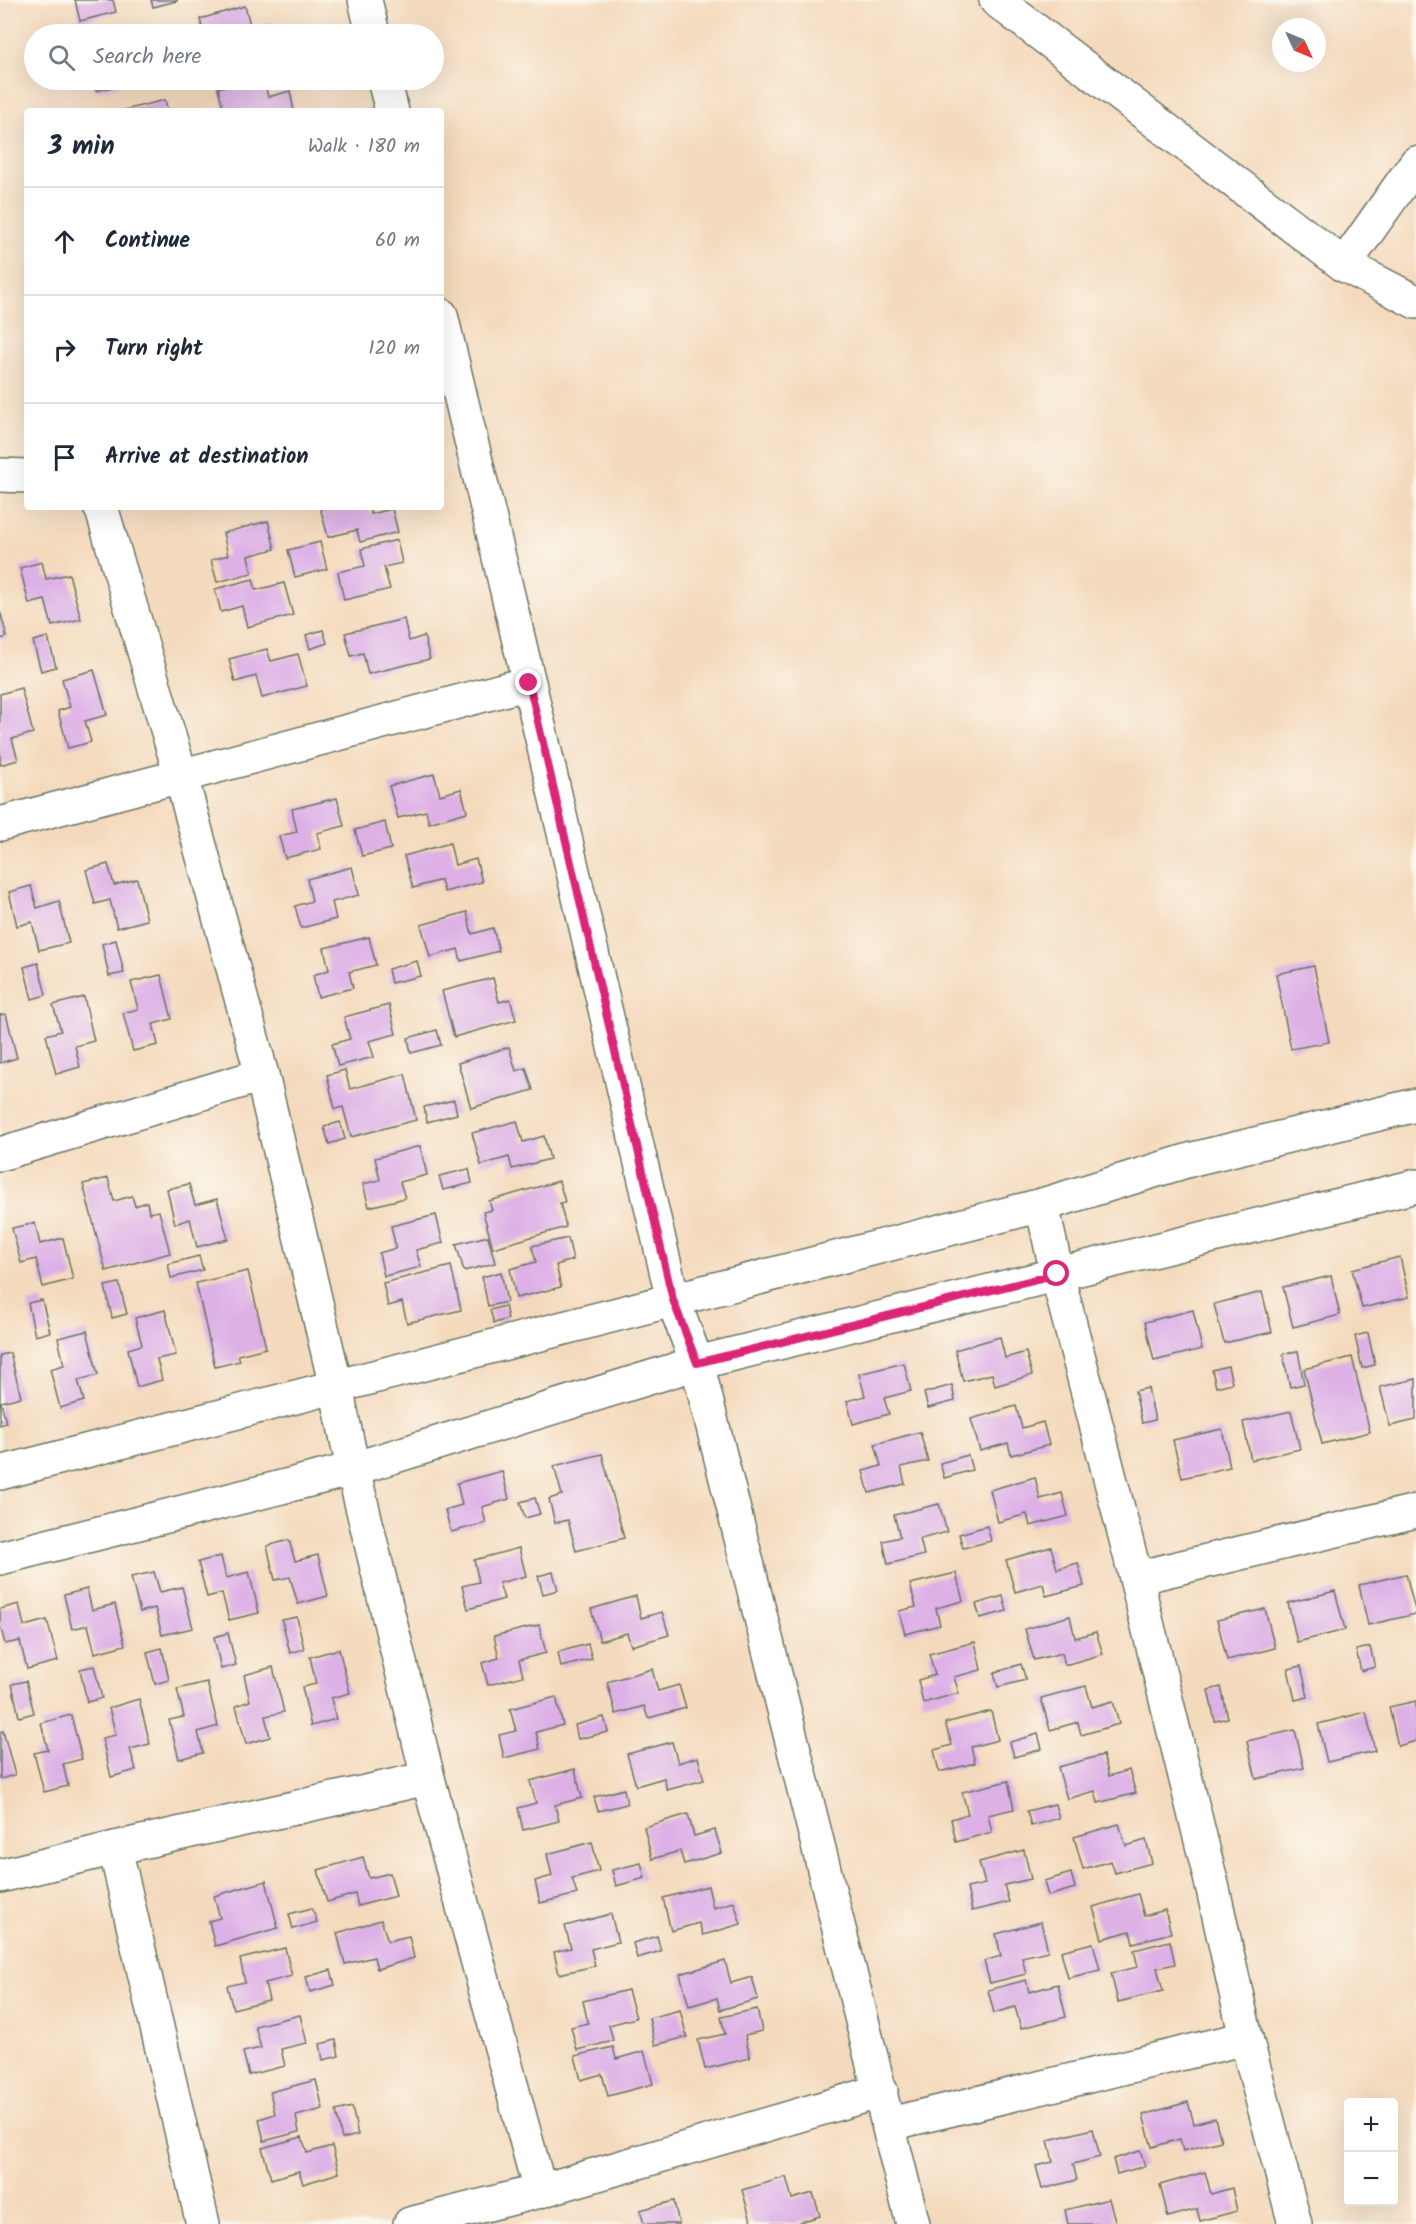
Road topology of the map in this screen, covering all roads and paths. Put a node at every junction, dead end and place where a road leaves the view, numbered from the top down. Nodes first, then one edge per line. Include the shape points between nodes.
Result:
1 (365, 0) edge
2 (996, 0) edge
3 (371, 24) edge
4 (387, 90) edge
5 (391, 108) edge
6 (1416, 163) edge
7 (1344, 265) junction
8 (1416, 302) edge
9 (444, 328) edge
10 (0, 475) edge
11 (24, 476) edge
12 (102, 510) edge
13 (529, 683) junction
14 (181, 776) junction
15 (0, 824) edge
16 (262, 1075) junction
17 (1416, 1105) edge
18 (0, 1154) edge
19 (1416, 1186) edge
20 (1042, 1205) junction
21 (1057, 1274) junction
22 (673, 1300) junction
23 (697, 1363) junction
24 (336, 1387) junction
25 (353, 1469) junction
26 (0, 1473) edge
27 (1416, 1511) edge
28 (0, 1558) edge
29 (1136, 1578) junction
30 (428, 1778) junction
31 (116, 1848) junction
32 (0, 1876) edge
33 (1246, 2038) junction
34 (881, 2091) junction
35 (890, 2124) junction
36 (540, 2191) junction
37 (203, 2224) edge
38 (410, 2224) edge
39 (913, 2224) edge
40 (1295, 2224) edge

1 - 3 street
2 - 7 street
4 - 5 street
6 - 7 street
7 - 8 street
9 - 13 street
10 - 11 street
12 - 14 street
13 - 14 street
13 - 22 street
14 - 15 street
14 - 16 street
16 - 18 street
16 - 24 street
17 - 20 street via 1193,1160
19 - 21 street
20 - 21 street
20 - 22 street
21 - 23 street
21 - 29 street
22 - 23 street
22 - 24 street
23 - 25 street
23 - 34 street
24 - 25 street
24 - 26 street
25 - 28 street
25 - 30 street
27 - 29 street
29 - 33 street
30 - 31 street
30 - 36 street
31 - 32 street
31 - 37 street
33 - 35 street
33 - 40 street
34 - 35 street
34 - 36 street
35 - 39 street
36 - 38 street

